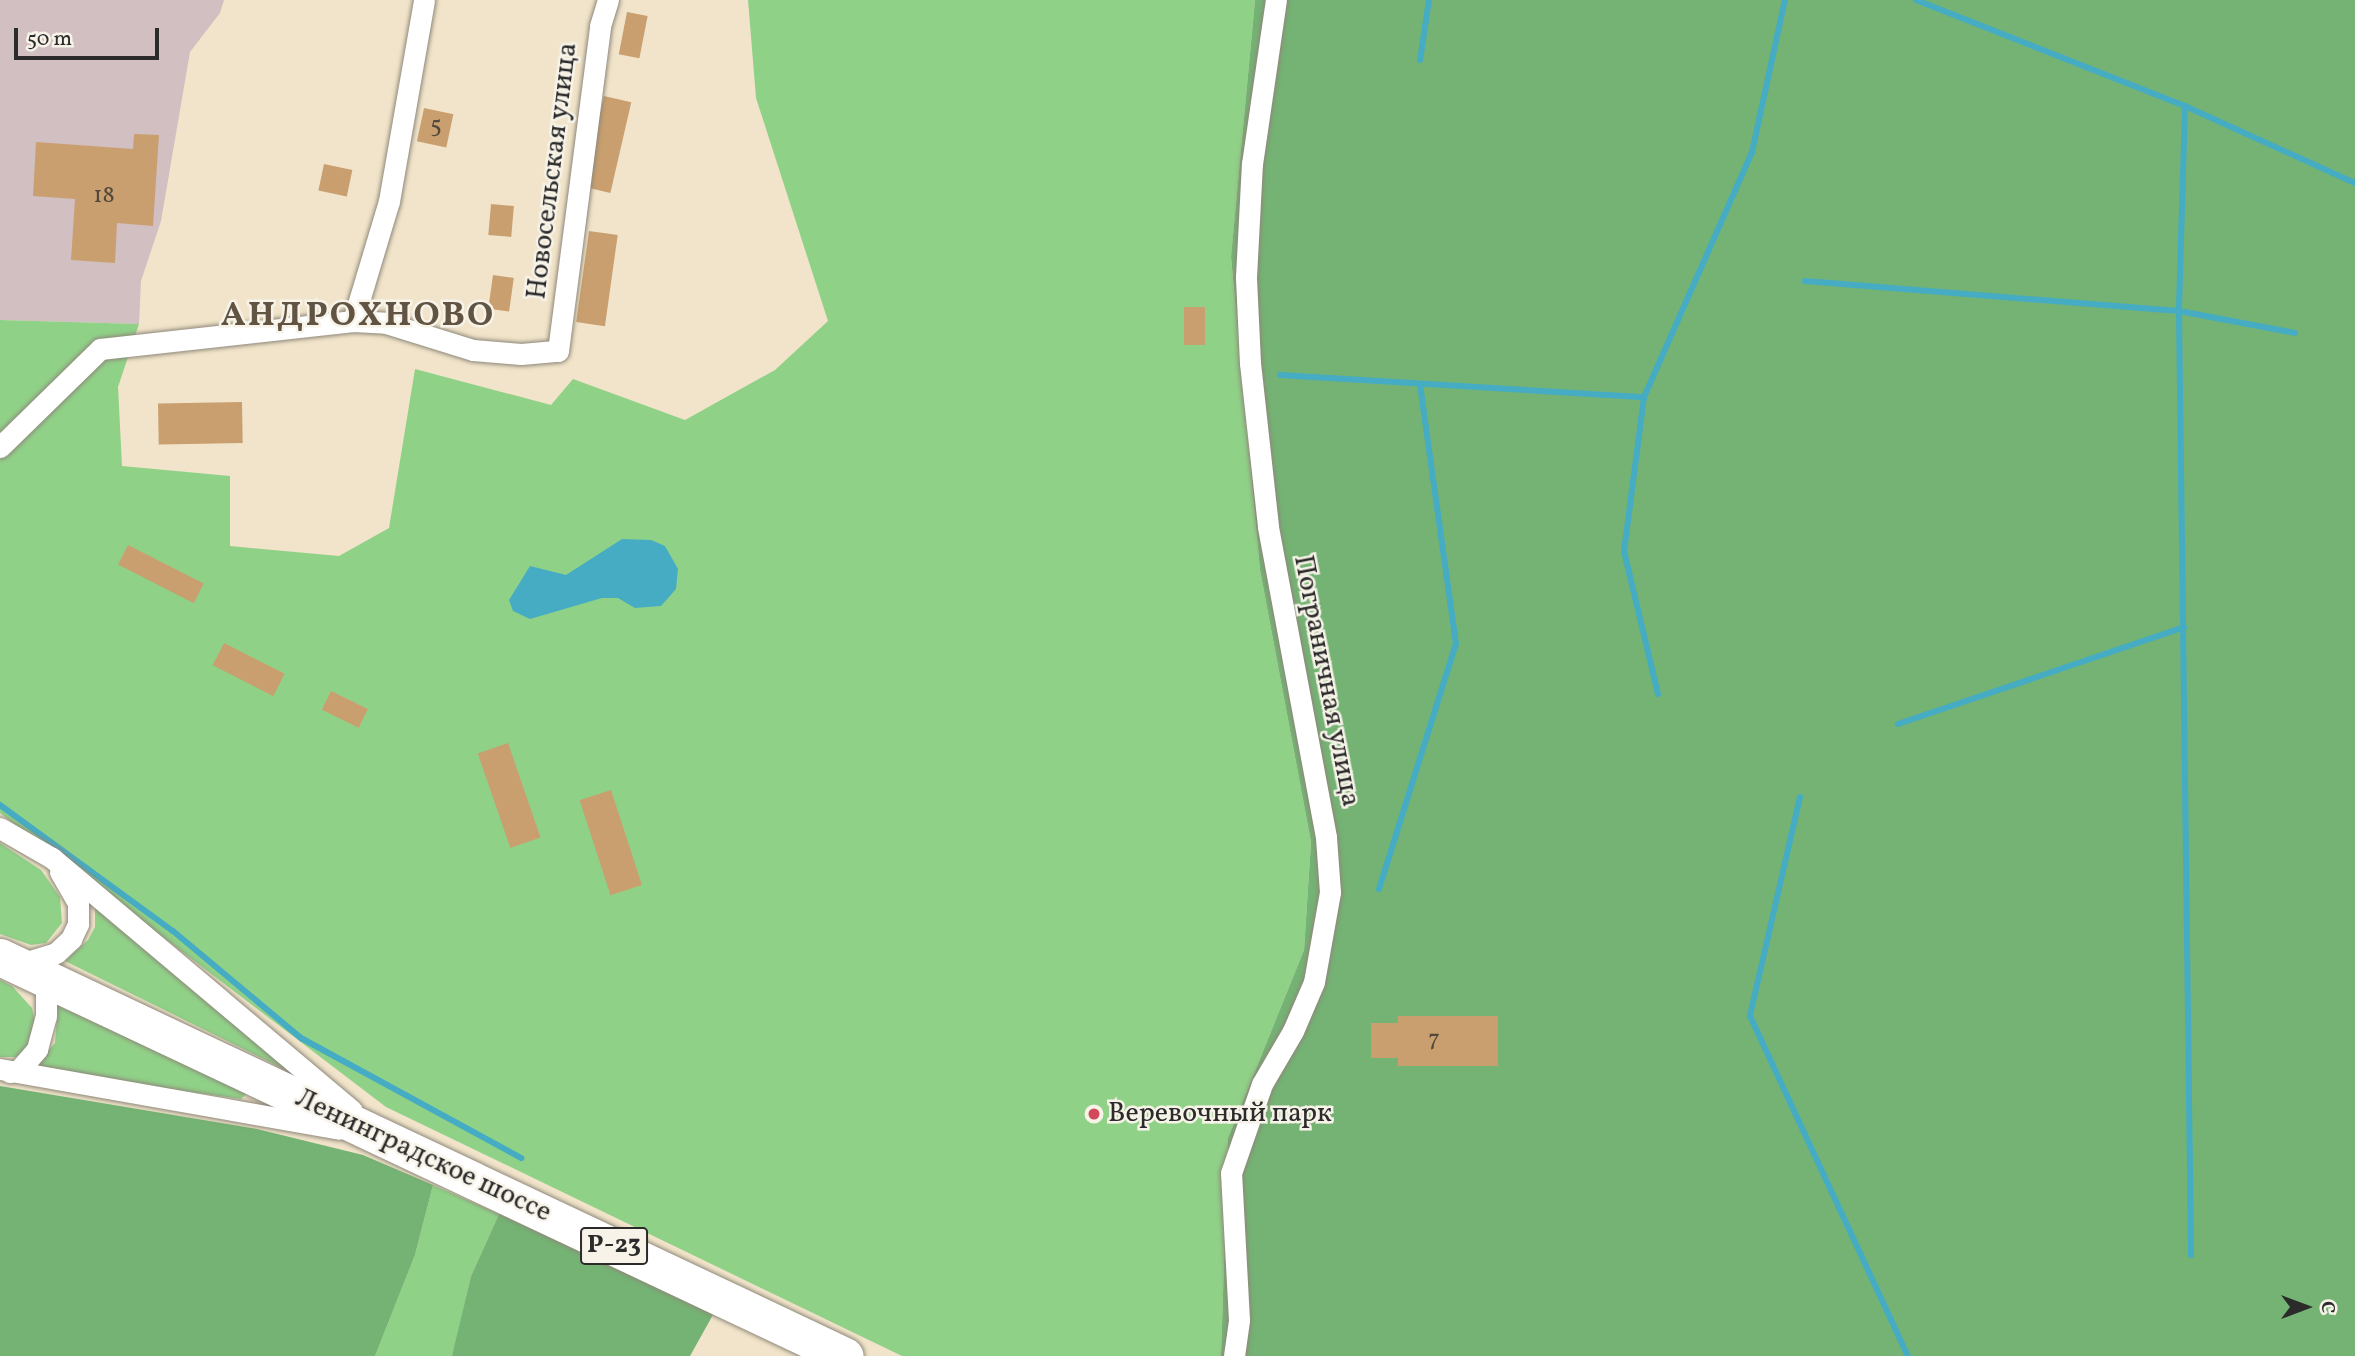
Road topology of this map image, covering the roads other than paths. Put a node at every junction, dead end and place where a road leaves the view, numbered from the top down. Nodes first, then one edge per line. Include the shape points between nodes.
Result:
1 (424, 0) edge
2 (608, 0) edge
3 (1276, 0) edge
4 (353, 321) junction
5 (0, 447) edge
6 (0, 828) edge
7 (52, 858) junction
8 (21, 967) edge
9 (5, 1071) edge
10 (383, 1137) junction
11 (845, 1356) edge
12 (1234, 1356) edge

1 - 4 street via 389,201
2 - 4 street, Новосельская улица via 600,26 558,351 473,350 386,323
3 - 12 street, Пограничная улица via 1252,164 1246,277 1250,363 1268,526 1326,837 1330,892 1314,982 1262,1084 1231,1173 1239,1320
4 - 5 street via 100,349
6 - 7 street
7 - 8 street via 78,903 78,923 71,939 56,953
7 - 10 street
8 - 9 street via 46,1016 37,1049 19,1070
8 - 10 highway, Ленинградское шоссе / Р-23
9 - 10 street
10 - 11 highway, Ленинградское шоссе / Р-23

